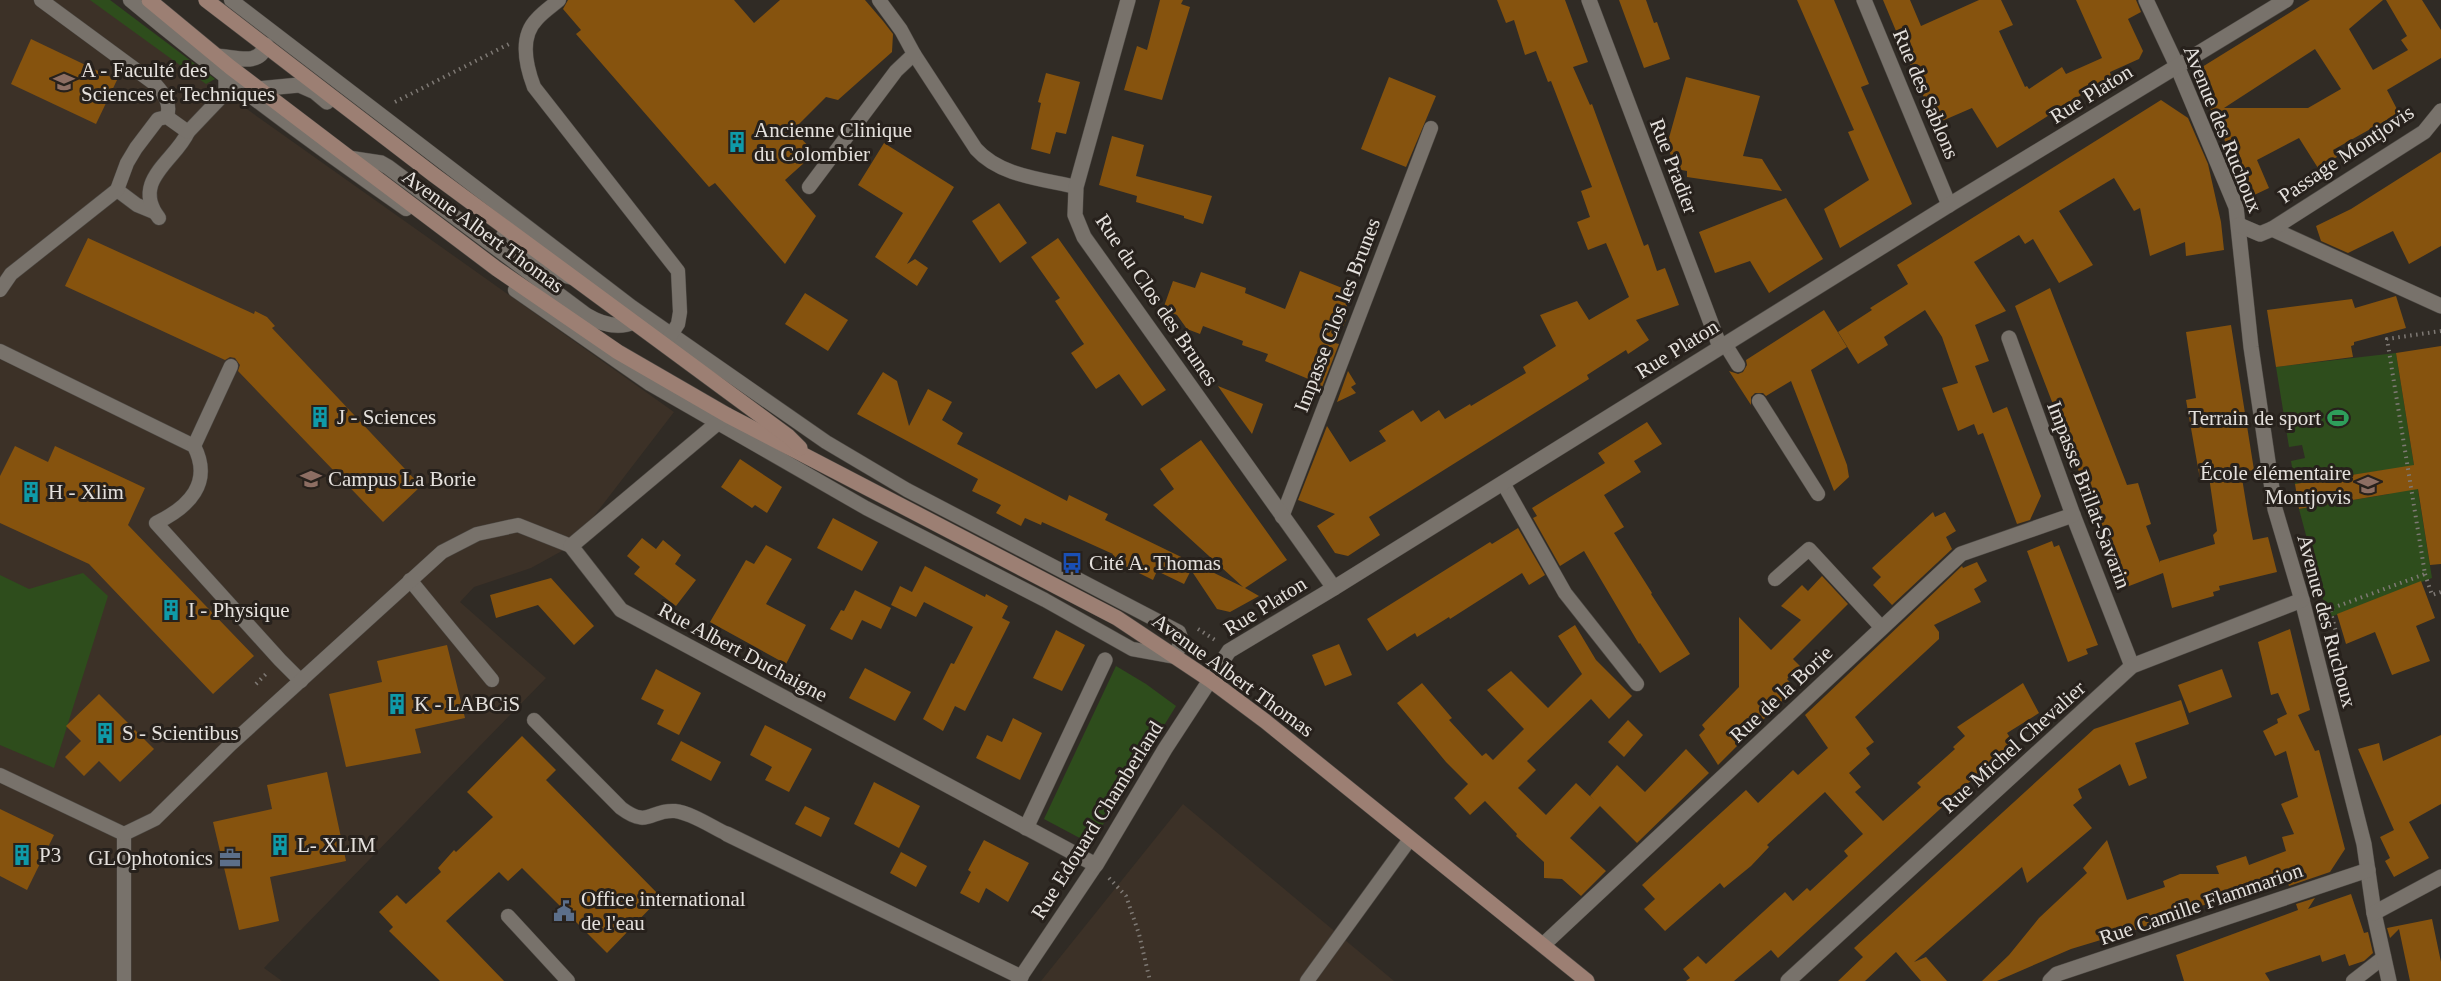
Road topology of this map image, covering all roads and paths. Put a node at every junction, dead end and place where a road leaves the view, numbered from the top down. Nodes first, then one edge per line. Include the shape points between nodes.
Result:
1 (41, 0) edge
2 (130, 0) edge
3 (149, 0) edge
4 (206, 0) edge
5 (231, 0) edge
6 (559, 0) edge
7 (879, 0) edge
8 (1128, 0) edge
9 (1589, 0) edge
10 (1864, 0) edge
11 (2146, 0) edge
12 (2286, 0) edge
13 (527, 38) junction
14 (266, 45) junction
15 (914, 54) junction
16 (215, 56) junction
17 (2177, 66) junction
18 (237, 86) junction
19 (387, 96) dead end
20 (395, 102) junction
21 (404, 110) dead end
22 (2441, 111) edge
23 (167, 117) junction
24 (1431, 128) dead end
25 (188, 132) junction
26 (348, 158) junction
27 (1076, 187) junction
28 (809, 188) dead end
29 (117, 190) junction
30 (1949, 205) junction
31 (2239, 225) junction
32 (2272, 229) junction
33 (571, 277) junction
34 (0, 290) edge
35 (2441, 306) edge
36 (634, 322) junction
37 (2441, 331) edge
38 (2009, 338) dead end
39 (668, 339) junction
40 (1723, 346) junction
41 (0, 351) edge
42 (1738, 365) dead end
43 (231, 366) dead end
44 (1759, 401) dead end
45 (722, 419) junction
46 (194, 446) junction
47 (815, 462) junction
48 (1503, 483) junction
49 (1818, 494) dead end
50 (2073, 515) junction
51 (1282, 517) junction
52 (571, 546) junction
53 (2425, 574) junction
54 (1775, 579) dead end
55 (410, 580) junction
56 (1334, 588) junction
57 (2441, 592) edge
58 (2302, 600) junction
59 (1882, 628) junction
60 (1197, 629) dead end
61 (2338, 640) dead end
62 (1230, 651) junction
63 (1176, 657) junction
64 (1106, 660) dead end
65 (2132, 666) junction
66 (492, 680) dead end
67 (1210, 680) junction
68 (301, 681) junction
69 (1637, 684) dead end
70 (534, 720) dead end
71 (0, 775) edge
72 (1026, 828) junction
73 (124, 834) junction
74 (727, 834) joint
75 (1410, 838) junction
76 (1096, 865) junction
77 (2368, 870) junction
78 (2441, 877) edge
79 (2374, 913) junction
80 (507, 916) dead end
81 (1543, 945) junction
82 (2384, 957) junction
83 (1019, 979) edge
84 (124, 981) edge
85 (568, 981) edge
86 (1149, 981) edge
87 (1307, 981) edge
88 (1587, 981) edge
89 (1788, 981) edge
90 (2050, 981) edge
91 (2353, 981) edge
92 (2389, 981) edge

1 - 23 lane via 155,84 165,95 170,109
2 - 18 lane
3 - 16 street, Avenue Albert Thomas
4 - 14 street, Avenue Albert Thomas
5 - 39 lane via 632,307
6 - 13 lane via 535,20
7 - 15 lane
8 - 27 street, Rue du Clos des Brunes
9 - 40 street, Rue Pradier
10 - 30 street, Rue des Sablons
11 - 17 street, Avenue des Ruchoux
12 - 17 street, Rue Platon
13 - 20 path
13 - 39 lane via 528,72 534,87 678,271 680,312 678,324
14 - 16 street via 255,59
14 - 33 street, Avenue Albert Thomas
15 - 27 lane via 987,161
15 - 28 lane via 896,71
16 - 18 street, Avenue Albert Thomas
16 - 18 street
17 - 30 street, Rue Platon
17 - 31 street, Avenue des Ruchoux via 2236,207
18 - 25 lane
18 - 26 street, Avenue Albert Thomas
18 - 33 street via 299,85 315,92 553,272
18 - 45 lane via 650,384
19 - 20 path
20 - 21 path
22 - 32 street, Passage Montjovis via 2424,132
23 - 25 lane
23 - 29 lane via 158,118 136,148
24 - 51 lane, Impasse Clos les Brunes
25 - 29 lane via 183,143 155,173 151,192 157,215
26 - 36 street via 388,167 586,315 612,325
26 - 45 street, Avenue Albert Thomas via 497,269
27 - 51 street, Rue du Clos des Brunes via 1075,214 1084,237
29 - 34 lane via 11,273
30 - 40 street, Rue Platon
31 - 32 street via 2260,234
31 - 58 street, Avenue des Ruchoux via 2251,347 2275,509
32 - 35 street
33 - 36 street, Avenue Albert Thomas
36 - 39 street, Avenue Albert Thomas
37 - 53 path via 2387,339
38 - 50 street, Impasse Brillat-Savarin
39 - 47 street, Avenue Albert Thomas
39 - 63 lane via 873,471 1179,632
40 - 42 lane
40 - 48 street, Rue Platon
41 - 46 lane
43 - 46 lane
44 - 49 lane
45 - 47 street, Avenue Albert Thomas
45 - 52 street
45 - 63 lane via 866,508 1132,649
46 - 68 lane via 202,461 202,477 190,500 156,523
47 - 63 street, Avenue Albert Thomas via 1117,618
48 - 56 street, Rue Platon
48 - 69 lane via 1565,593
50 - 59 street, Rue de la Borie via 1961,554
50 - 65 street, Impasse Brillat-Savarin
51 - 56 street, Rue du Clos des Brunes
52 - 55 lane via 518,525 477,534 442,552
52 - 72 street, Rue Albert Duchaigne via 621,610
53 - 57 path via 2432,595
53 - 61 path via 2330,609
54 - 59 lane via 1809,549
55 - 66 lane
55 - 68 lane
56 - 62 street, Rue Platon
58 - 65 street, Rue Michel Chevalier
58 - 77 street, Avenue des Ruchoux
59 - 81 street, Rue de la Borie
60 - 62 path
62 - 67 street, Rue Platon
63 - 67 street, Avenue Albert Thomas
64 - 72 street
65 - 89 street, Rue Michel Chevalier
67 - 75 street, Avenue Albert Thomas
67 - 76 street, Rue Edouard Chamberland
68 - 73 lane via 155,819
70 - 74 lane via 631,816 650,818 679,812
71 - 73 lane
72 - 76 street, Rue Albert Duchaigne
73 - 84 lane
74 - 83 street
75 - 81 street, Avenue Albert Thomas
75 - 87 lane
76 - 83 lane, Rue Edouard Chamberland
76 - 86 path via 1126,896
77 - 79 street, Avenue des Ruchoux
77 - 90 street, Rue Camille Flammarion via 2057,974
78 - 79 street
79 - 82 street, Avenue des Ruchoux
80 - 85 lane
81 - 88 street, Avenue Albert Thomas
82 - 91 lane
82 - 92 street, Avenue des Ruchoux

